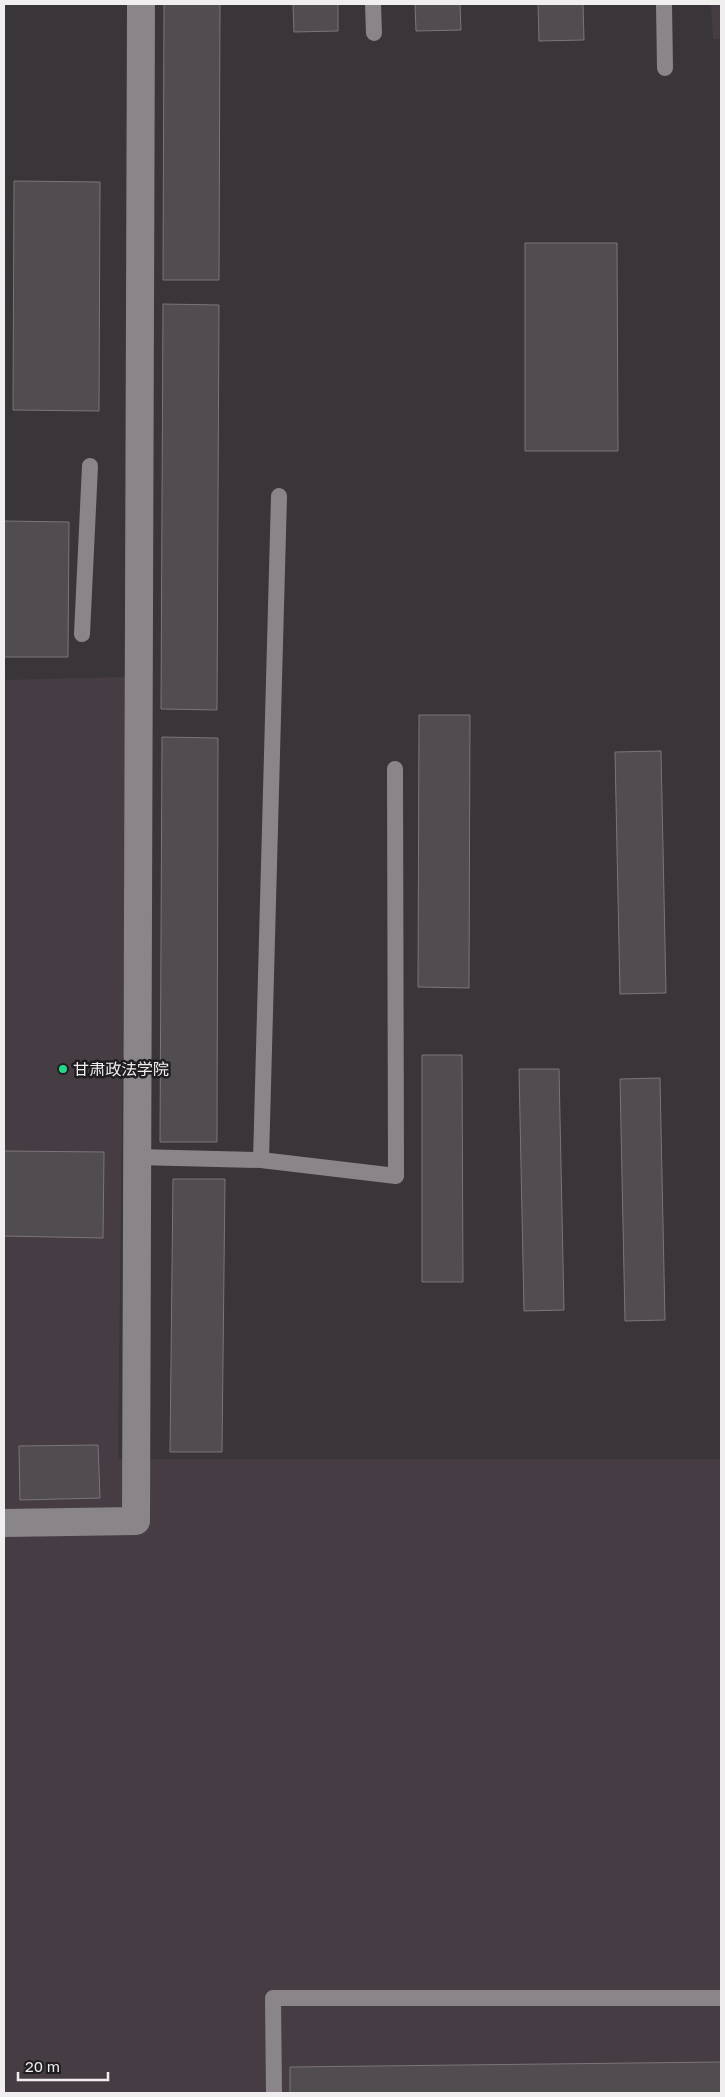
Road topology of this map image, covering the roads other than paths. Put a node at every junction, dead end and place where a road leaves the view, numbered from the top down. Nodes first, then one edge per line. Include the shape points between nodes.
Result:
1 (141, 4) edge
2 (373, 4) edge
3 (664, 4) edge
4 (374, 34) dead end
5 (665, 68) dead end
6 (90, 466) dead end
7 (278, 496) dead end
8 (82, 634) dead end
9 (395, 769) dead end
10 (137, 1157) junction
11 (261, 1160) junction
12 (4, 1523) edge
13 (721, 1998) edge
14 (274, 2093) edge

1 - 10 street
2 - 4 lane
3 - 5 lane
6 - 8 lane
7 - 11 lane
9 - 11 lane via 396,1176
10 - 11 lane
10 - 12 street via 136,1521
13 - 14 lane via 273,1998

